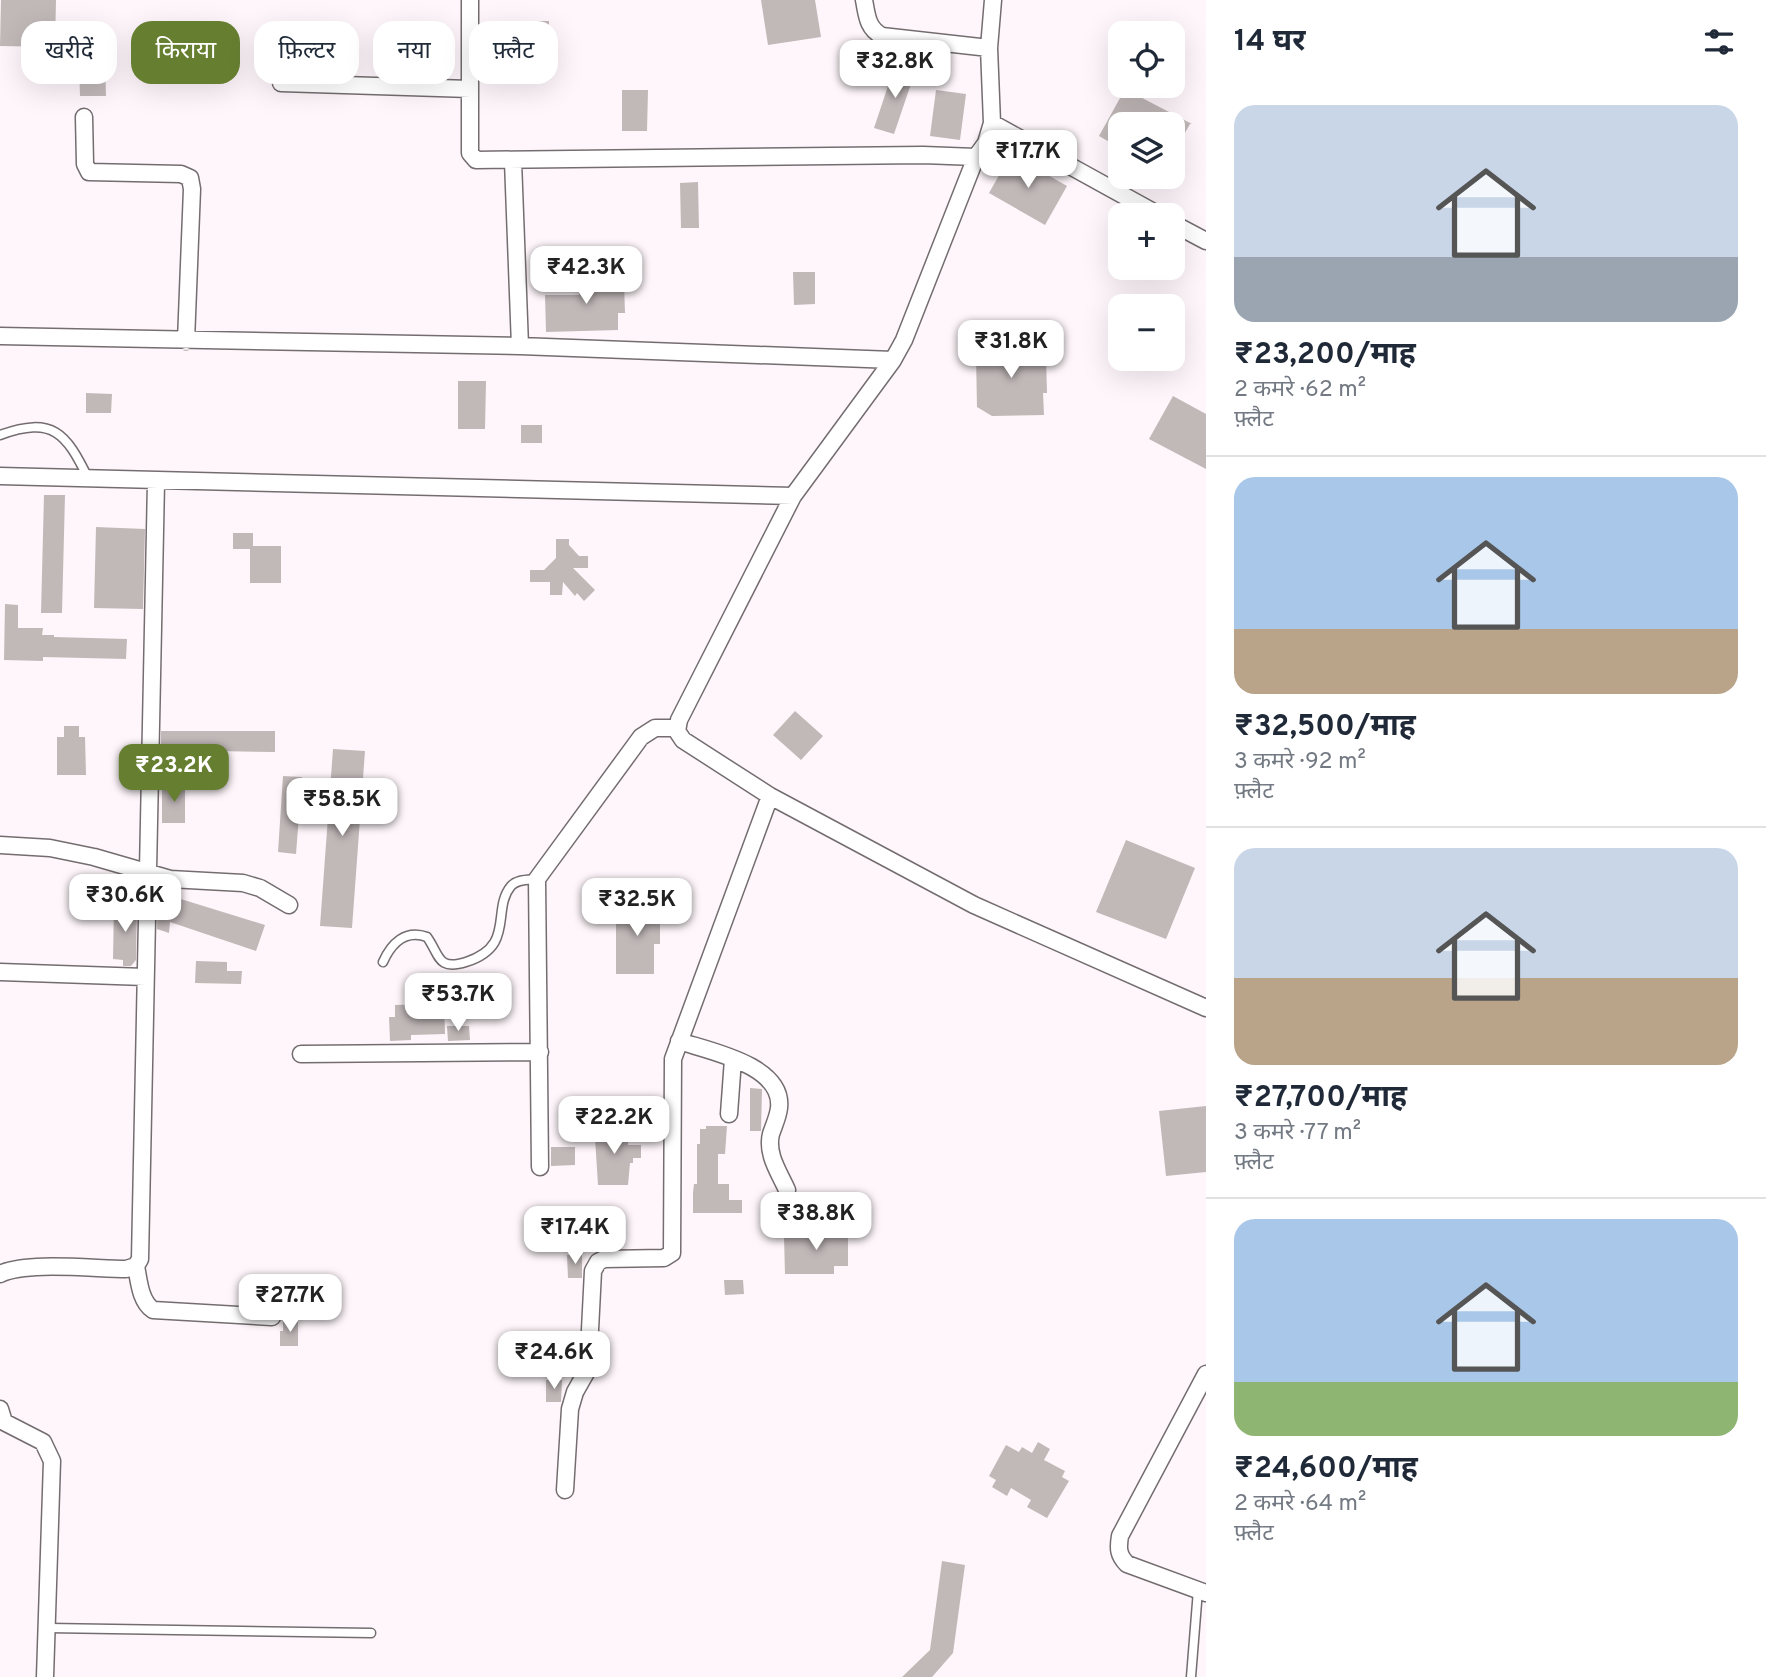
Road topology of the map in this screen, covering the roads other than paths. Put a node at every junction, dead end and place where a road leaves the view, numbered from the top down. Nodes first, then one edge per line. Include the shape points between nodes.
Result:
1 (470, 0) edge
2 (864, 0) edge
3 (993, 0) edge
4 (989, 48) junction
5 (312, 84) edge
6 (470, 89) junction
7 (84, 117) dead end
8 (992, 123) junction
9 (976, 157) junction
10 (513, 161) junction
11 (1137, 203) edge
12 (1185, 230) edge
13 (1206, 241) edge
14 (0, 336) edge
15 (186, 341) junction
16 (520, 345) junction
17 (893, 360) junction
18 (0, 435) edge
19 (0, 476) edge
20 (88, 478) junction
21 (156, 482) junction
22 (793, 496) junction
23 (677, 728) junction
24 (770, 796) junction
25 (0, 845) edge
26 (149, 874) junction
27 (537, 879) junction
28 (289, 905) dead end
29 (383, 962) dead end
30 (0, 972) edge
31 (145, 977) junction
32 (1206, 1008) edge
33 (679, 1041) junction
34 (540, 1052) junction
35 (301, 1054) dead end
36 (733, 1059) junction
37 (729, 1114) dead end
38 (540, 1167) dead end
39 (787, 1190) dead end
40 (136, 1266) junction
41 (0, 1274) edge
42 (272, 1317) dead end
43 (1206, 1374) edge
44 (0, 1409) edge
45 (565, 1490) dead end
46 (1202, 1591) edge
47 (48, 1628) junction
48 (371, 1633) dead end
49 (45, 1677) edge
50 (1191, 1677) edge

1 - 6 street
2 - 4 street via 872,30 882,36
3 - 4 street
4 - 8 street
5 - 6 street
6 - 10 street via 471,156
7 - 15 street via 89,172 190,178
8 - 9 street
8 - 11 street
9 - 10 street
9 - 17 street
10 - 16 street
12 - 13 street
14 - 15 street
15 - 16 street
16 - 17 street
17 - 22 street
18 - 20 lane via 30,427 58,432
19 - 20 street
20 - 21 street
21 - 22 street
21 - 26 street
22 - 23 street
23 - 24 street via 683,740
23 - 27 street via 655,728 641,737
24 - 32 street via 974,905
24 - 33 street
25 - 26 street via 50,848
26 - 28 street via 243,883
26 - 31 street
27 - 29 lane via 510,887 497,937 479,956 449,965 436,956 426,937 415,935 394,944
27 - 34 street
30 - 31 street
31 - 40 street via 140,1259
33 - 36 street
33 - 45 street via 671,1071 672,1253 663,1258 604,1259 595,1266 588,1369 570,1409
34 - 35 street
34 - 38 street
36 - 37 street
36 - 39 street via 773,1084 779,1108 770,1146
40 - 41 street via 15,1269
40 - 42 street via 143,1297 153,1310
43 - 46 street via 1118,1547 1127,1564
44 - 47 street via 4,1422 43,1442 52,1461
46 - 50 lane
47 - 48 lane
47 - 49 street

